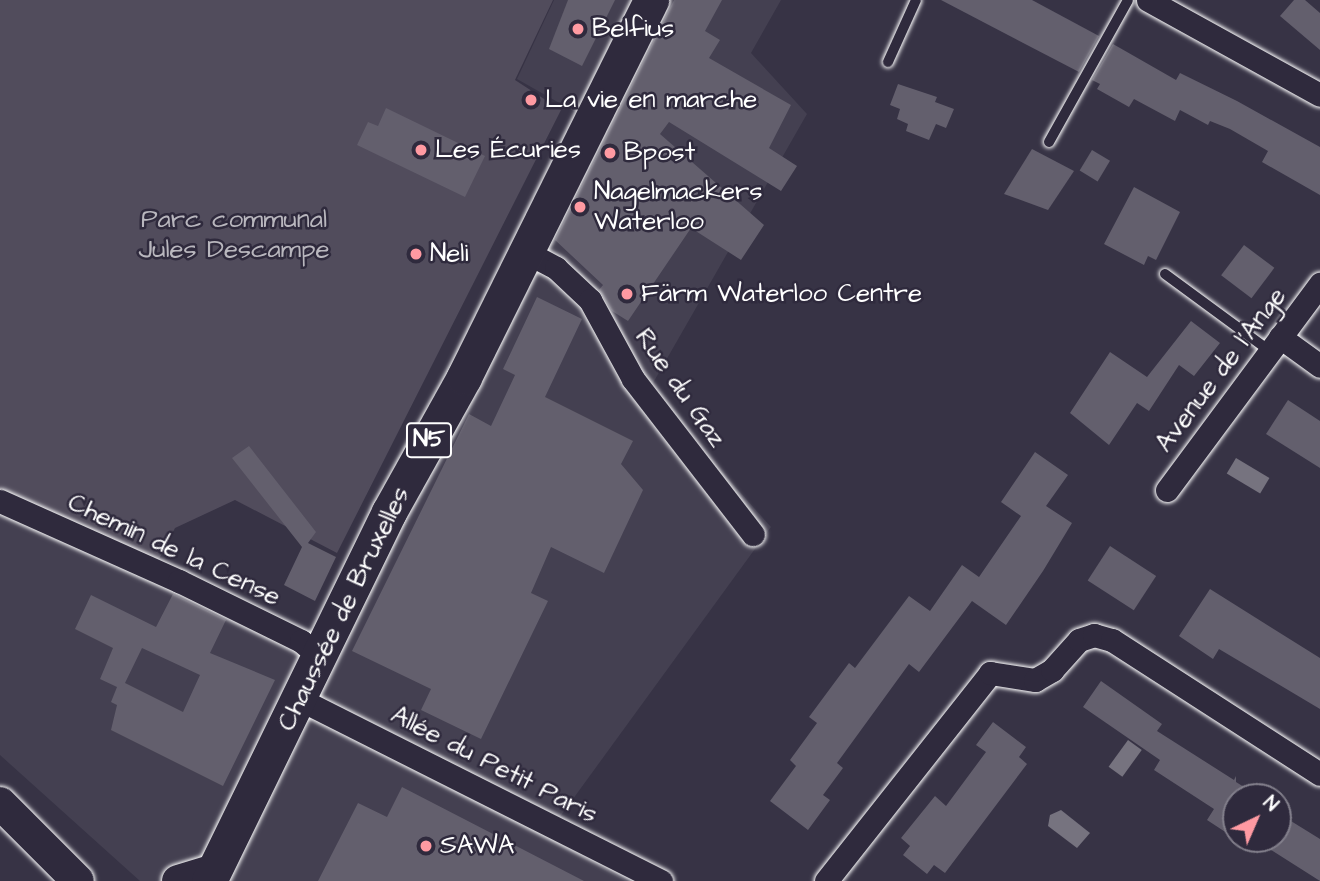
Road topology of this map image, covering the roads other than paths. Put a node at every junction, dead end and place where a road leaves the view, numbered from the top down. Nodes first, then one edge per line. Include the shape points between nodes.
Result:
1 (651, 0) edge
2 (916, 0) edge
3 (1128, 0) edge
4 (1148, 0) edge
5 (888, 62) dead end
6 (1320, 95) edge
7 (1049, 142) dead end
8 (526, 252) junction
9 (1165, 274) dead end
10 (1320, 284) edge
11 (1275, 344) junction
12 (1320, 366) edge
13 (1167, 490) dead end
14 (0, 501) edge
15 (754, 534) dead end
16 (319, 656) junction
17 (301, 700) junction
18 (1320, 774) edge
19 (0, 803) edge
20 (211, 875) edge
21 (81, 878) edge
22 (178, 881) edge
23 (662, 881) edge
24 (825, 881) edge

1 - 8 main road, Chaussée de Bruxelles / N5
2 - 5 lane
3 - 7 lane
4 - 6 street
8 - 15 street, Rue du Gaz via 555,268 590,300 633,379
8 - 16 main road, Chaussée de Bruxelles / N5
9 - 11 lane
10 - 11 street, Avenue de l'Ange
11 - 12 street
11 - 13 street, Avenue de l'Ange
14 - 16 street, Chemin de la Cense via 180,581 301,641
16 - 17 main road, Chaussée de Bruxelles / N5
17 - 20 main road, Chaussée de Bruxelles / N5
17 - 23 street, Allée du Petit Paris
18 - 24 street via 1112,640 1094,635 1073,646 1052,670 1035,680 990,673
19 - 21 main road
20 - 22 main road

